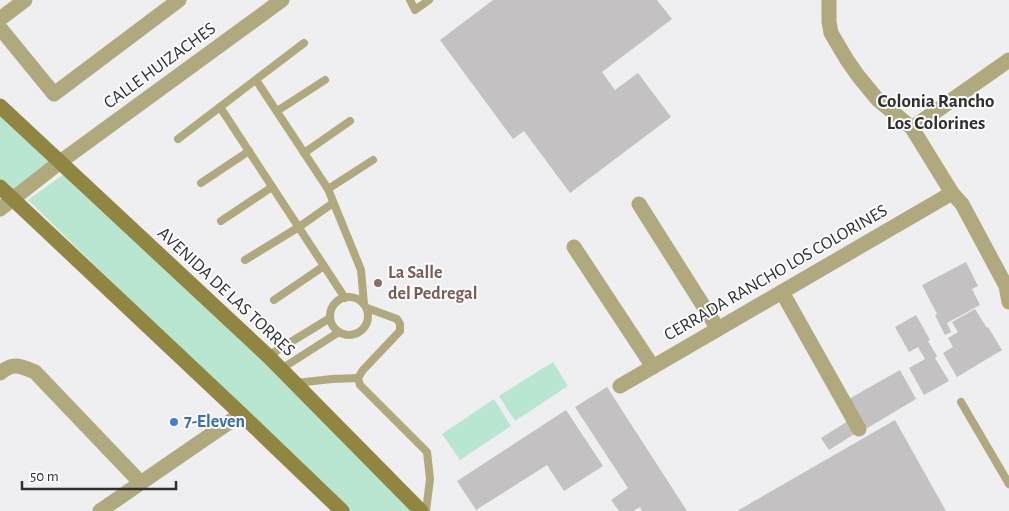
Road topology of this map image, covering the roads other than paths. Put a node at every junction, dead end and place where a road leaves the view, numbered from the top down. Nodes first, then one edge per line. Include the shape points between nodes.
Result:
1 (25, 0) edge
2 (179, 0) edge
3 (282, 0) edge
4 (410, 0) edge
5 (429, 0) edge
6 (829, 0) edge
7 (0, 19) edge
8 (0, 28) edge
9 (304, 43) dead end
10 (1009, 60) edge
11 (256, 80) junction
12 (325, 80) dead end
13 (0, 106) edge
14 (220, 107) junction
15 (277, 111) junction
16 (350, 122) dead end
17 (912, 128) junction
18 (178, 139) dead end
19 (249, 151) junction
20 (304, 153) junction
21 (373, 160) dead end
22 (60, 162) junction
23 (201, 183) dead end
24 (0, 187) edge
25 (272, 187) junction
26 (328, 190) junction
27 (952, 193) junction
28 (13, 199) junction
29 (333, 203) junction
30 (639, 204) dead end
31 (0, 209) edge
32 (221, 221) dead end
33 (298, 227) junction
34 (574, 248) dead end
35 (245, 260) dead end
36 (324, 266) junction
37 (782, 292) junction
38 (345, 298) junction
39 (274, 300) dead end
40 (1009, 302) edge
41 (366, 306) junction
42 (330, 318) junction
43 (718, 329) junction
44 (339, 332) junction
45 (268, 356) junction
46 (653, 367) junction
47 (281, 369) junction
48 (0, 373) edge
49 (358, 378) junction
50 (296, 383) junction
51 (620, 386) dead end
52 (961, 402) dead end
53 (241, 414) junction
54 (858, 429) dead end
55 (141, 483) junction
56 (1009, 484) edge
57 (100, 511) edge
58 (342, 511) edge
59 (421, 511) edge
60 (426, 511) edge

1 - 7 street
2 - 8 street via 54,94
3 - 22 street, CALLE HUIZACHES
4 - 5 lane via 415,10
6 - 17 street via 831,33 847,60 878,100
9 - 11 lane
10 - 17 street
11 - 14 lane
11 - 15 lane
12 - 15 lane
13 - 22 street, AVENIDA DE LAS TORRES
14 - 18 lane
14 - 19 lane
15 - 20 lane
16 - 20 lane
17 - 27 street
19 - 23 lane
19 - 25 lane
20 - 26 lane
21 - 26 lane
22 - 28 street, CALLE HUIZACHES
22 - 45 street, AVENIDA DE LAS TORRES
24 - 28 street
25 - 32 lane
25 - 33 lane
26 - 29 lane
27 - 37 street, CERRADA RANCHO LOS COLORINES
27 - 40 street via 962,204 1006,286
28 - 31 street, CALLE HUIZACHES
28 - 53 street
29 - 33 lane
29 - 41 lane via 361,270
30 - 43 street
33 - 35 lane
33 - 36 lane
34 - 46 street
36 - 38 lane
36 - 39 lane
37 - 43 street, CERRADA RANCHO LOS COLORINES
37 - 54 street
38 - 41 lane via 355,298
38 - 42 lane via 335,303
41 - 44 lane via 368,319 360,333 349,336
41 - 49 lane via 397,319 400,331
42 - 44 lane
42 - 45 lane
43 - 46 street, CERRADA RANCHO LOS COLORINES
44 - 47 lane
45 - 47 street, AVENIDA DE LAS TORRES
46 - 51 street, CERRADA RANCHO LOS COLORINES
47 - 50 street, AVENIDA DE LAS TORRES
48 - 55 street via 8,367 20,366 35,372
49 - 50 lane
49 - 60 lane via 360,385 427,452 430,479
50 - 59 street, AVENIDA DE LAS TORRES
52 - 56 lane
53 - 55 street
53 - 58 street
55 - 57 street

